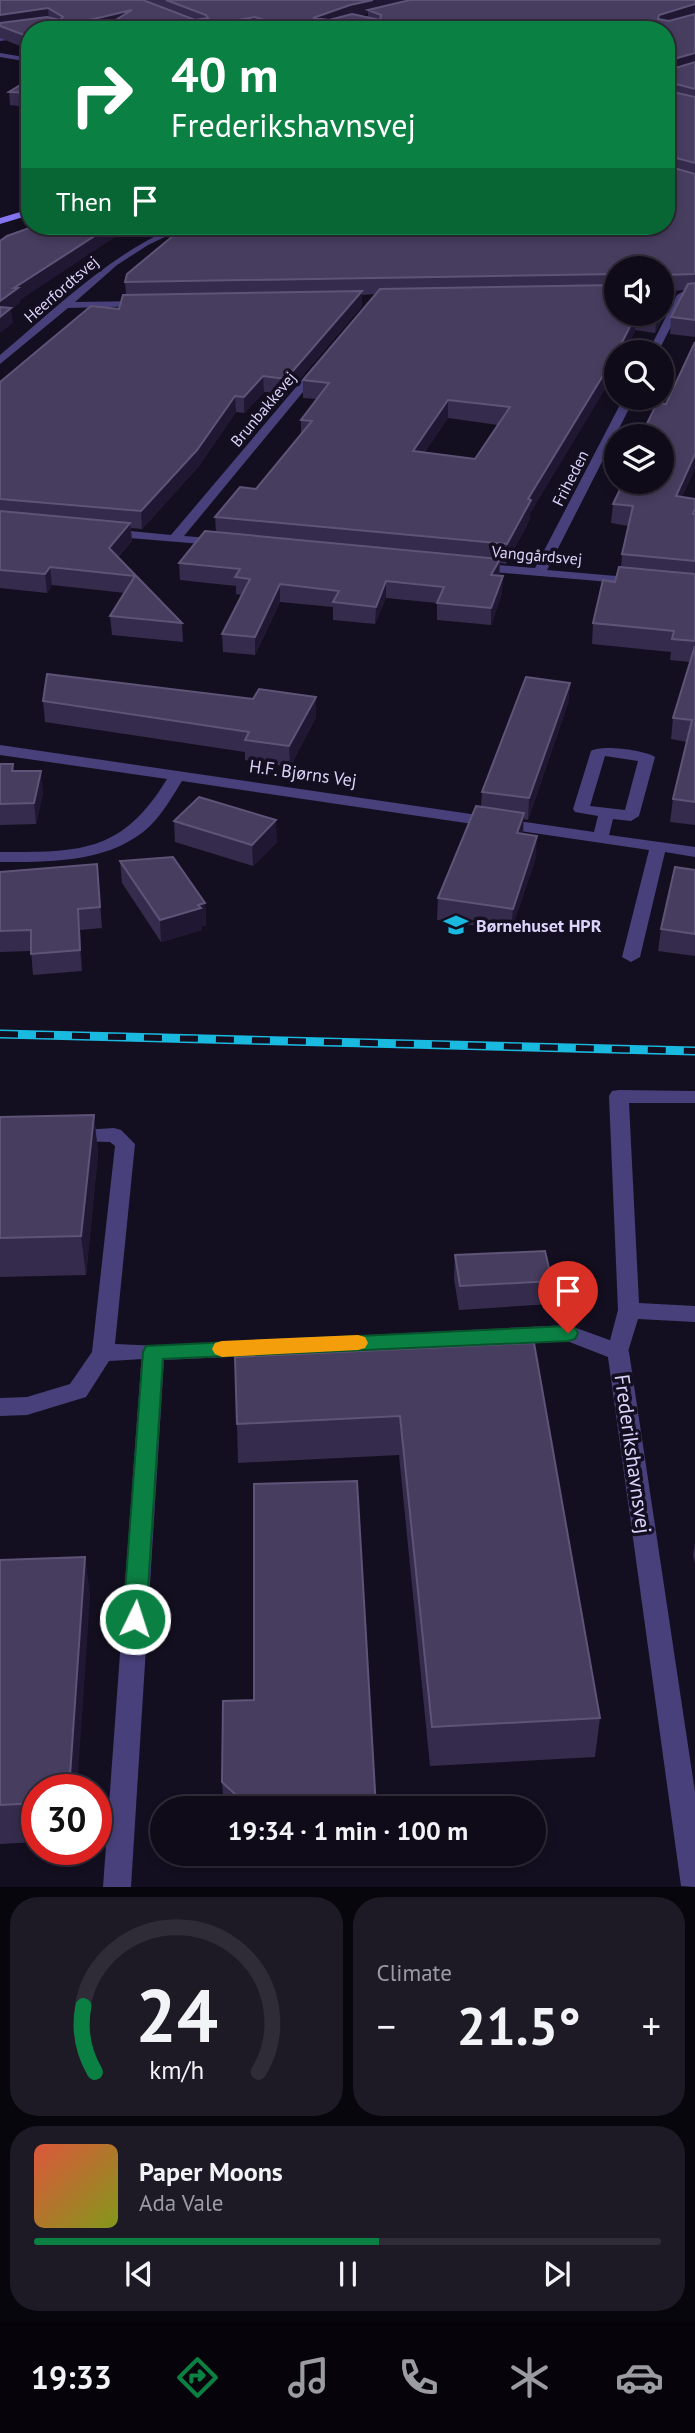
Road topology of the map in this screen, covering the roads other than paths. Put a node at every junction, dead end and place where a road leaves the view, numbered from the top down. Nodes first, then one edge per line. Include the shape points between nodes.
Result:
1 (21, 29) edge
2 (0, 32) edge
3 (21, 36) edge
4 (0, 39) edge
5 (3, 57) edge
6 (21, 59) edge
7 (21, 215) edge
8 (0, 221) edge
9 (163, 235) edge
10 (695, 295) edge
11 (154, 303) edge
12 (67, 305) junction
13 (658, 340) edge
14 (0, 362) edge
15 (322, 363) edge
16 (622, 410) edge
17 (94, 531) edge
18 (174, 539) junction
19 (242, 545) edge
20 (458, 565) edge
21 (539, 573) junction
22 (655, 584) edge
23 (0, 750) edge
24 (177, 776) junction
25 (607, 813) junction
26 (600, 838) junction
27 (658, 846) junction
28 (695, 852) edge
29 (0, 857) edge
30 (631, 957) dead end
31 (695, 1097) edge
32 (51, 1136) edge
33 (629, 1310) junction
34 (695, 1314) edge
35 (153, 1352) junction
36 (618, 1352) junction
37 (103, 1353) junction
38 (0, 1407) edge
39 (695, 1886) edge
40 (117, 1887) edge

1 - 2 street
3 - 4 street
5 - 6 street
7 - 8 main road
9 - 12 street, Heerfordtsvej via 114,263
10 - 13 street via 677,295
11 - 12 street
12 - 14 street, Heerfordtsvej
15 - 18 street, Brunbakkevej
16 - 21 street, Friheden
17 - 18 street
18 - 19 street
20 - 21 street, Vanggårdsvej
21 - 22 street, Vanggårdsvej
23 - 24 street, H.F. Bjørns Vej
24 - 26 street, H.F. Bjørns Vej
24 - 29 street via 144,824 121,840 89,852
25 - 25 street via 631,816 647,757 599,751 581,809
25 - 26 street
26 - 27 street, H.F. Bjørns Vej
27 - 28 street, H.F. Bjørns Vej
27 - 30 street
31 - 33 street via 619,1096
32 - 37 street via 114,1135 125,1144
33 - 34 street
33 - 36 street
35 - 36 street, Frederikshavnsvej via 568,1333
35 - 37 street, Frederikshavnsvej
35 - 40 street
36 - 39 street, Frederikshavnsvej
37 - 38 street via 78,1391 27,1406

